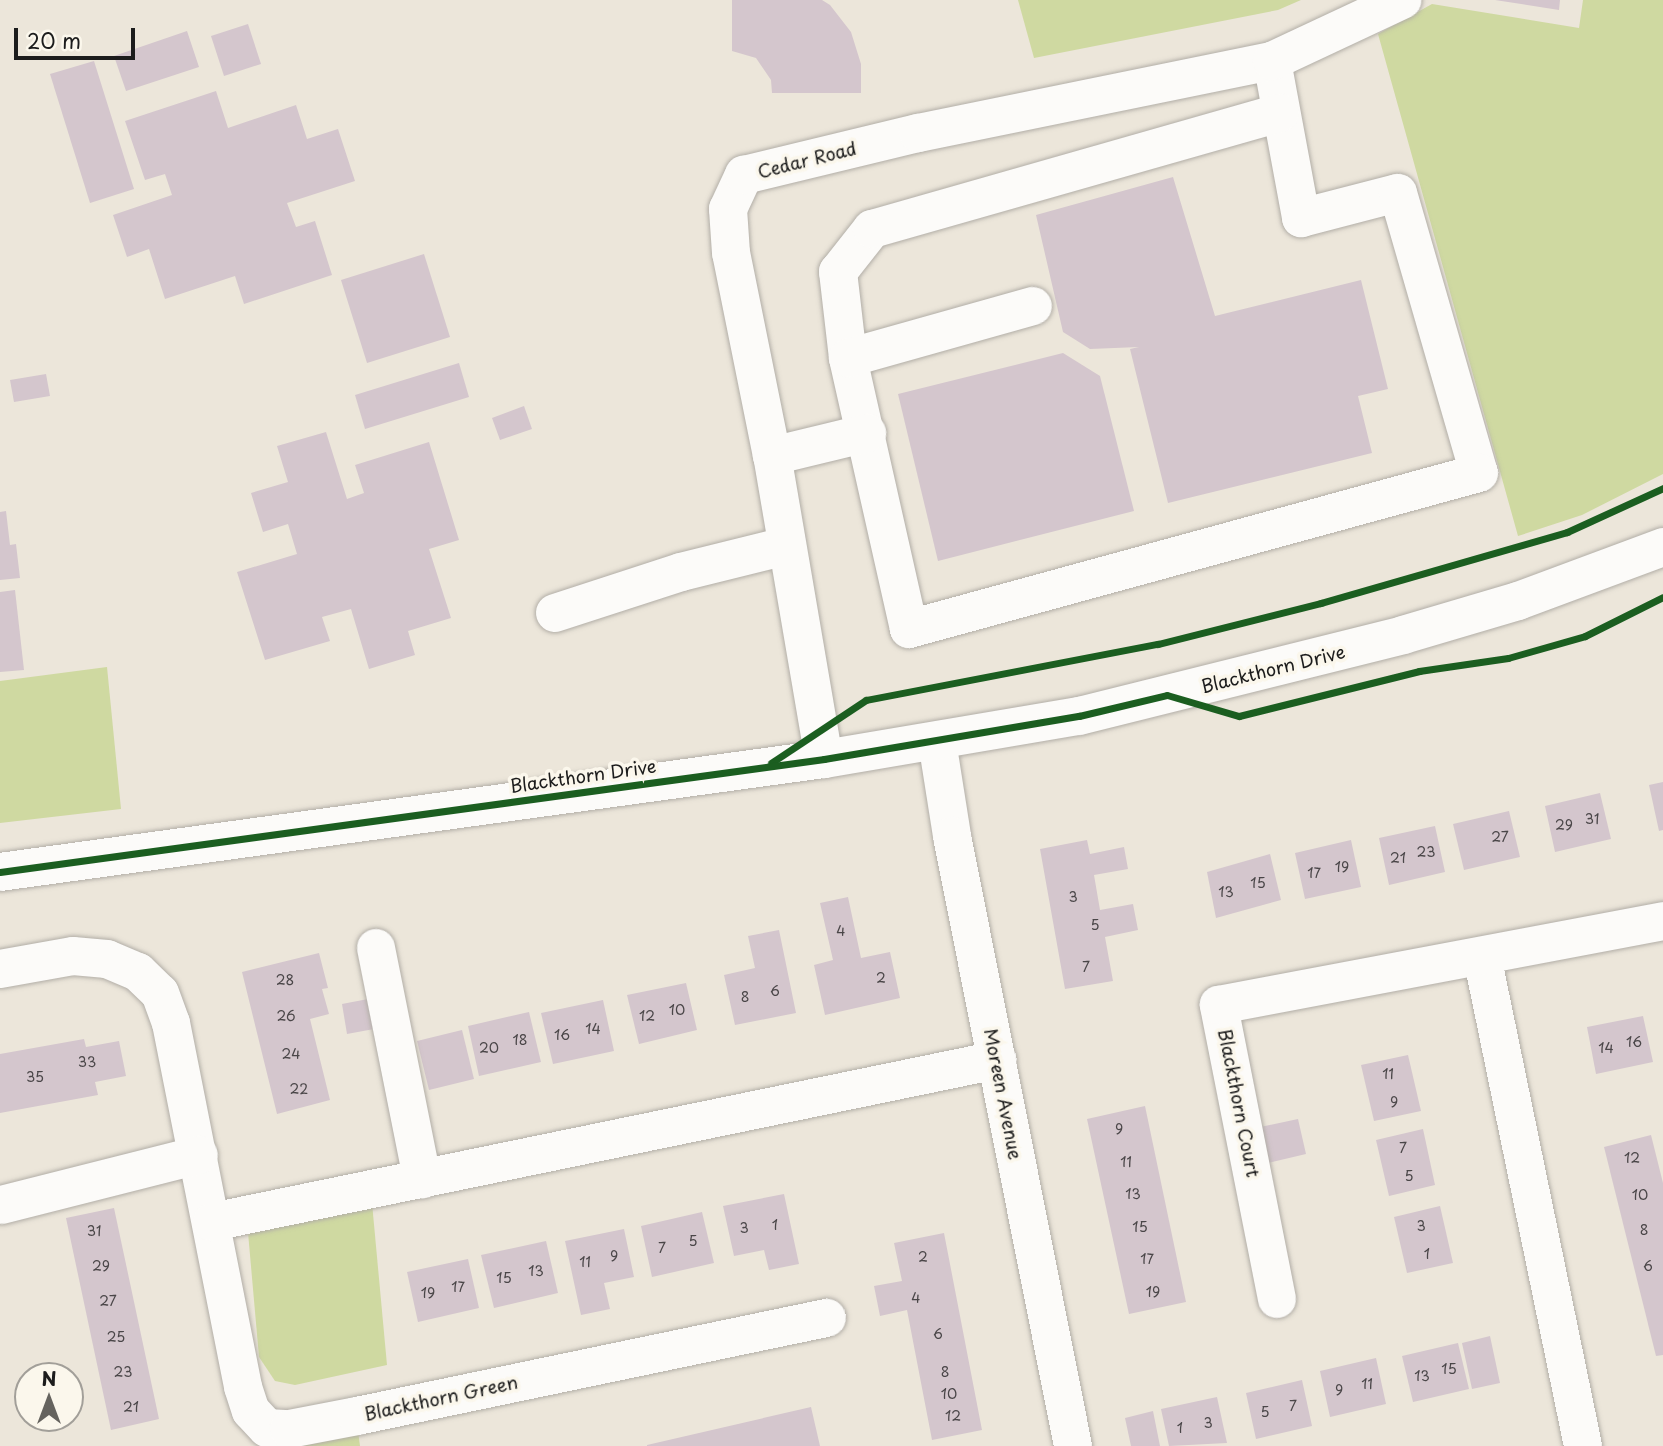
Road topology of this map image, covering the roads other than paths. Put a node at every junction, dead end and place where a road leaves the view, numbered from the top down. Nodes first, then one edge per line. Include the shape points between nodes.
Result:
1 (1402, 0) edge
2 (1272, 61) junction
3 (1280, 113) junction
4 (1033, 306) dead end
5 (848, 358) junction
6 (867, 433) junction
7 (772, 456) junction
8 (786, 546) junction
9 (1663, 547) edge
10 (555, 613) dead end
11 (937, 741) junction
12 (824, 759) junction
13 (0, 873) edge
14 (1663, 921) edge
15 (376, 948) dead end
16 (1482, 956) junction
17 (0, 969) edge
18 (997, 1060) junction
19 (199, 1155) junction
20 (422, 1179) junction
21 (1, 1205) edge
22 (212, 1222) junction
23 (1277, 1300) dead end
24 (827, 1318) dead end
25 (1073, 1446) edge
26 (1583, 1446) edge

1 - 2 street, Cedar Road
2 - 3 street
2 - 7 street, Cedar Road via 918,133 744,175 728,209 731,253
3 - 5 street via 872,229 838,272
3 - 6 street via 1301,218 1398,192 1479,473 909,629
4 - 5 street
5 - 6 street
6 - 7 street
7 - 8 street, Cedar Road
8 - 10 street via 681,572
8 - 12 street, Cedar Road
9 - 11 street, Blackthorn Drive via 1518,601 1403,635 1079,716
11 - 12 street, Blackthorn Drive
11 - 18 street, Moreen Avenue
12 - 13 street, Blackthorn Drive
14 - 16 street, Blackthorn Court
15 - 20 street
16 - 23 street, Blackthorn Court via 1219,1005
16 - 26 street
17 - 19 street, Blackthorn Green via 73,956 107,959 138,972 160,993 171,1023
18 - 20 street
18 - 25 street, Moreen Avenue
19 - 21 street
19 - 22 street, Blackthorn Green
20 - 22 street
22 - 24 street, Blackthorn Green via 243,1387 251,1411 267,1428 289,1429 357,1416

